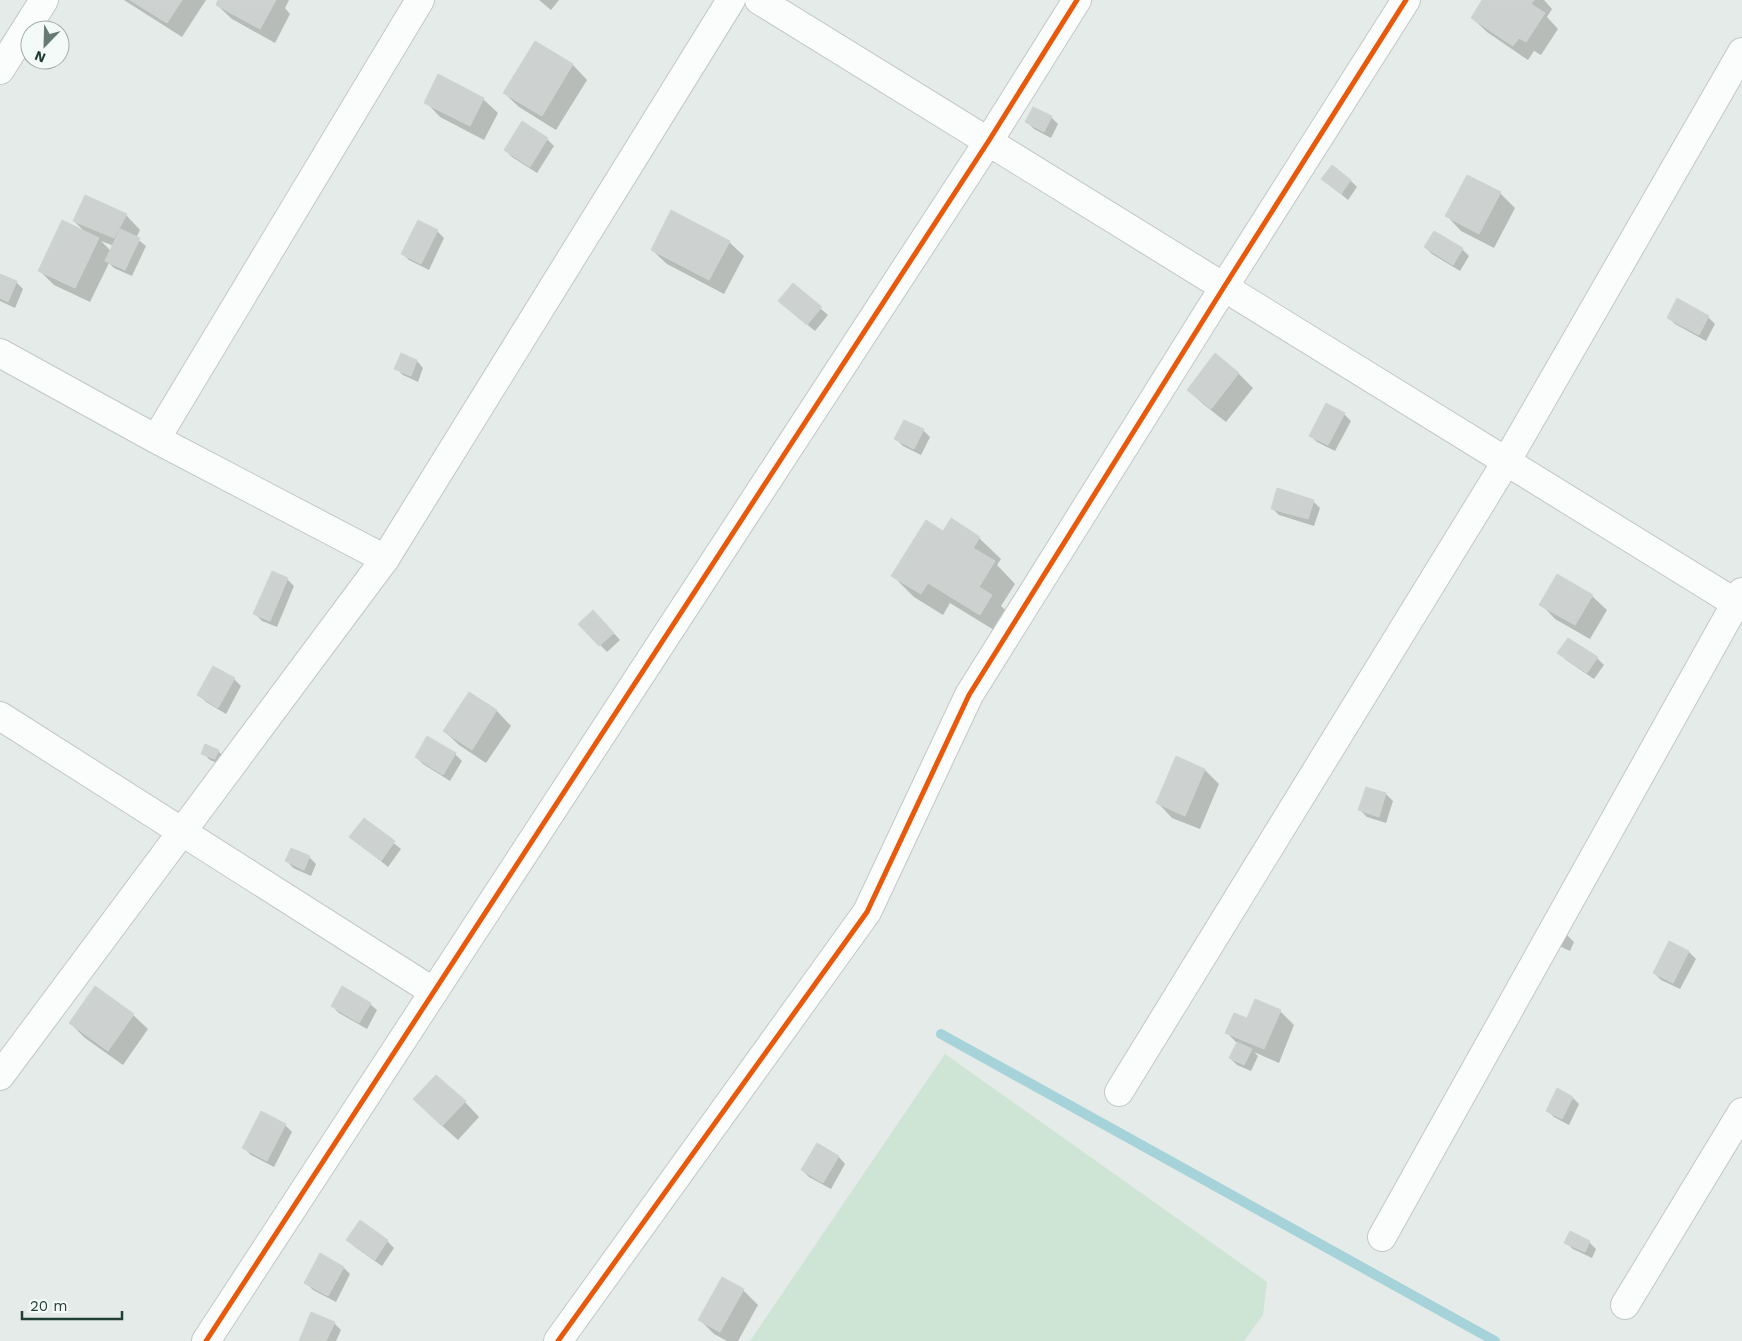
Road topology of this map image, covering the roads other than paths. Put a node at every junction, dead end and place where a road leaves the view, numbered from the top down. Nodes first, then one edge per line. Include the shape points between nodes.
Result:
1 (44, 0) edge
2 (420, 0) edge
3 (731, 0) edge
4 (759, 0) edge
5 (1077, 0) edge
6 (1406, 0) edge
7 (1742, 52) edge
8 (0, 70) edge
9 (988, 142) junction
10 (1224, 288) junction
11 (0, 353) edge
12 (156, 439) junction
13 (1506, 462) junction
14 (384, 559) junction
15 (1740, 601) edge
16 (0, 716) edge
17 (181, 832) junction
18 (434, 992) junction
19 (0, 1076) edge
20 (1119, 1092) dead end
21 (1742, 1112) edge
22 (1382, 1237) dead end
23 (1624, 1305) dead end
24 (206, 1341) edge
25 (558, 1341) edge

1 - 8 street
2 - 12 street
3 - 14 street
4 - 9 street
5 - 9 street
6 - 10 street
7 - 13 street
9 - 10 street
9 - 18 street
10 - 13 street
10 - 25 street via 969,695 867,912
11 - 12 street
12 - 14 street
13 - 15 street
13 - 20 street
14 - 17 street
15 - 22 street
16 - 17 street
17 - 18 street
17 - 19 street
18 - 24 street
21 - 23 street

